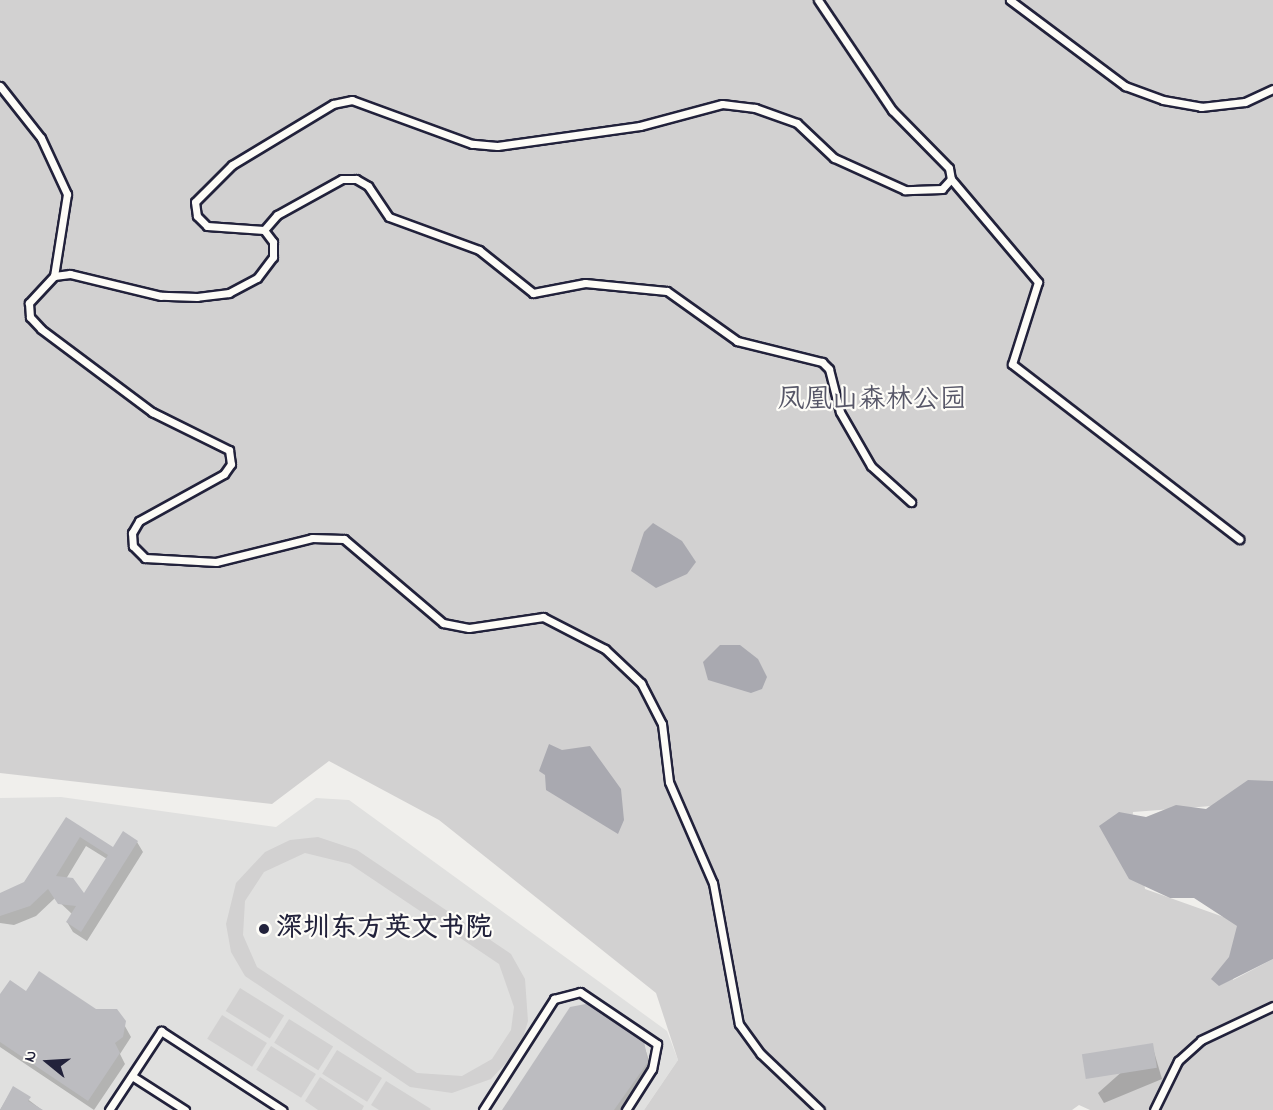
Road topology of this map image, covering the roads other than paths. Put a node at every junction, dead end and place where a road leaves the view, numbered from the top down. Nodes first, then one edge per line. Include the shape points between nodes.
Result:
1 (818, 0) edge
2 (1010, 0) edge
3 (0, 86) edge
4 (1273, 89) edge
5 (951, 179) junction
6 (264, 230) junction
7 (54, 276) junction
8 (911, 502) dead end
9 (1239, 539) dead end
10 (1273, 1006) edge
11 (132, 1076) junction
12 (109, 1110) edge
13 (185, 1110) edge
14 (282, 1110) edge
15 (483, 1110) edge
16 (626, 1110) edge
17 (820, 1110) edge
18 (1154, 1110) edge

1 - 5 lane via 892,110 937,151
2 - 4 lane via 1125,86 1163,100 1201,107 1245,102
3 - 7 lane via 41,138 67,194
5 - 6 lane via 942,189 905,190 834,158 797,123 755,108 722,104 640,126 497,146 472,144 352,100 333,104 232,165 195,202 197,216 207,226
5 - 9 lane via 1038,282 1012,364
6 - 7 lane via 273,242 273,257 257,278 229,293 160,296 95,277
6 - 8 lane via 286,210 342,179 356,179 368,186 389,217 479,250 533,293 585,283 667,291 737,341 822,362 829,369 840,412 871,466
7 - 17 lane via 29,303 30,317 41,329 152,412 229,450 231,464 224,474 140,521 132,533 133,546 145,558 216,562 312,538 344,539 443,623 469,628 543,617 605,649 641,683 662,724 669,782 713,883 739,1024 761,1054
10 - 18 lane via 1201,1040 1178,1061
11 - 12 lane
11 - 13 lane
11 - 14 lane via 161,1031
15 - 16 lane via 554,999 580,992 657,1044 652,1069

